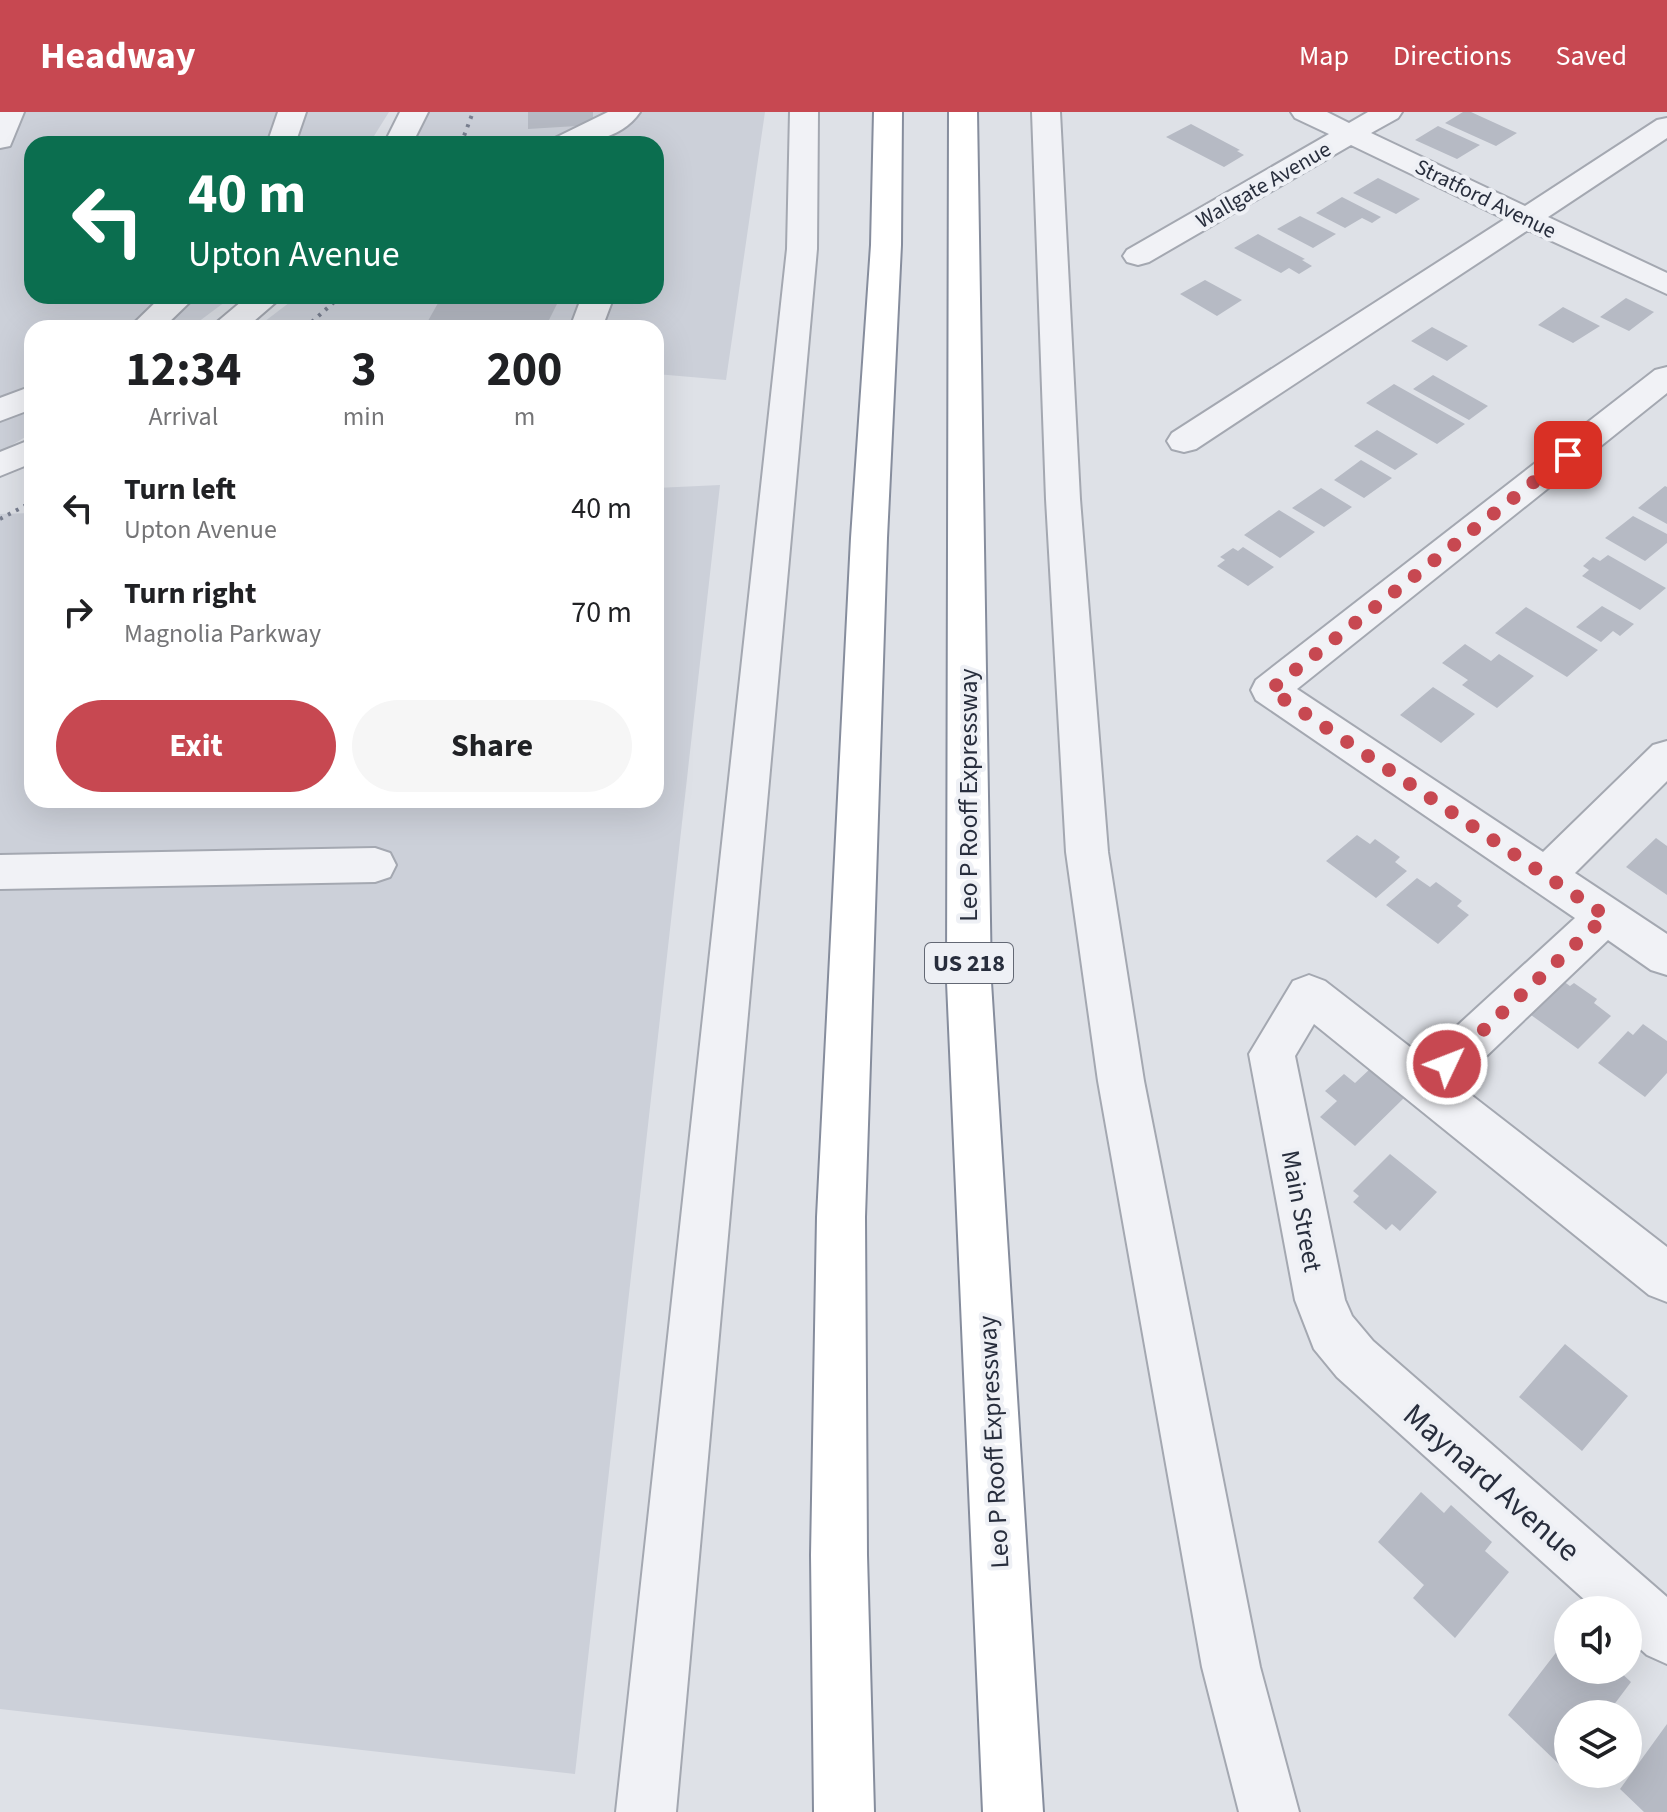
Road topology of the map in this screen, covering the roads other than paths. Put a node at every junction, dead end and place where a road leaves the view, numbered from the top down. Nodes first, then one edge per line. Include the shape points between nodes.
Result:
1 (10, 112) edge
2 (292, 112) edge
3 (414, 112) edge
4 (626, 112) edge
5 (804, 112) edge
6 (888, 112) edge
7 (963, 112) edge
8 (1046, 112) edge
9 (1305, 112) edge
10 (1388, 112) edge
11 (1667, 126) edge
12 (1351, 134) junction
13 (284, 136) edge
14 (402, 136) edge
15 (583, 136) edge
16 (0, 140) edge
17 (1528, 218) junction
18 (1138, 256) dead end
19 (1667, 285) edge
20 (171, 304) edge
21 (257, 304) edge
22 (154, 320) edge
23 (236, 320) edge
24 (1667, 377) edge
25 (24, 400) edge
26 (0, 411) edge
27 (1184, 441) dead end
28 (24, 454) edge
29 (0, 465) edge
30 (1667, 756) edge
31 (375, 865) dead end
32 (0, 872) edge
33 (1546, 875) junction
34 (1606, 916) junction
35 (1667, 957) edge
36 (1424, 1085) junction
37 (1667, 1278) edge
38 (1355, 1359) joint
39 (1667, 1635) edge
40 (646, 1812) edge
41 (844, 1812) edge
42 (1013, 1812) edge
43 (1269, 1812) edge

1 - 16 street
2 - 13 street
3 - 14 street
4 - 15 street
5 - 40 street via 802,249
6 - 41 highway via 841,1217
7 - 42 highway, Leo P Rooff Expressway / US 218 via 969,982
8 - 43 street via 1063,499 1087,852 1121,1081 1231,1667
9 - 12 street, Stratford Avenue
10 - 12 street, Wallgate Avenue
11 - 17 street
12 - 17 street, Stratford Avenue
12 - 18 street, Wallgate Avenue
17 - 19 street, Stratford Avenue
17 - 27 street
20 - 22 street
21 - 23 street
24 - 33 street via 1270,690
25 - 26 street
28 - 29 street
30 - 33 street
31 - 32 street
33 - 34 street
34 - 35 street
34 - 36 street
36 - 37 street
36 - 38 street, Main Street via 1309,994 1272,1054 1320,1300 1332,1332
38 - 39 street, Maynard Avenue

